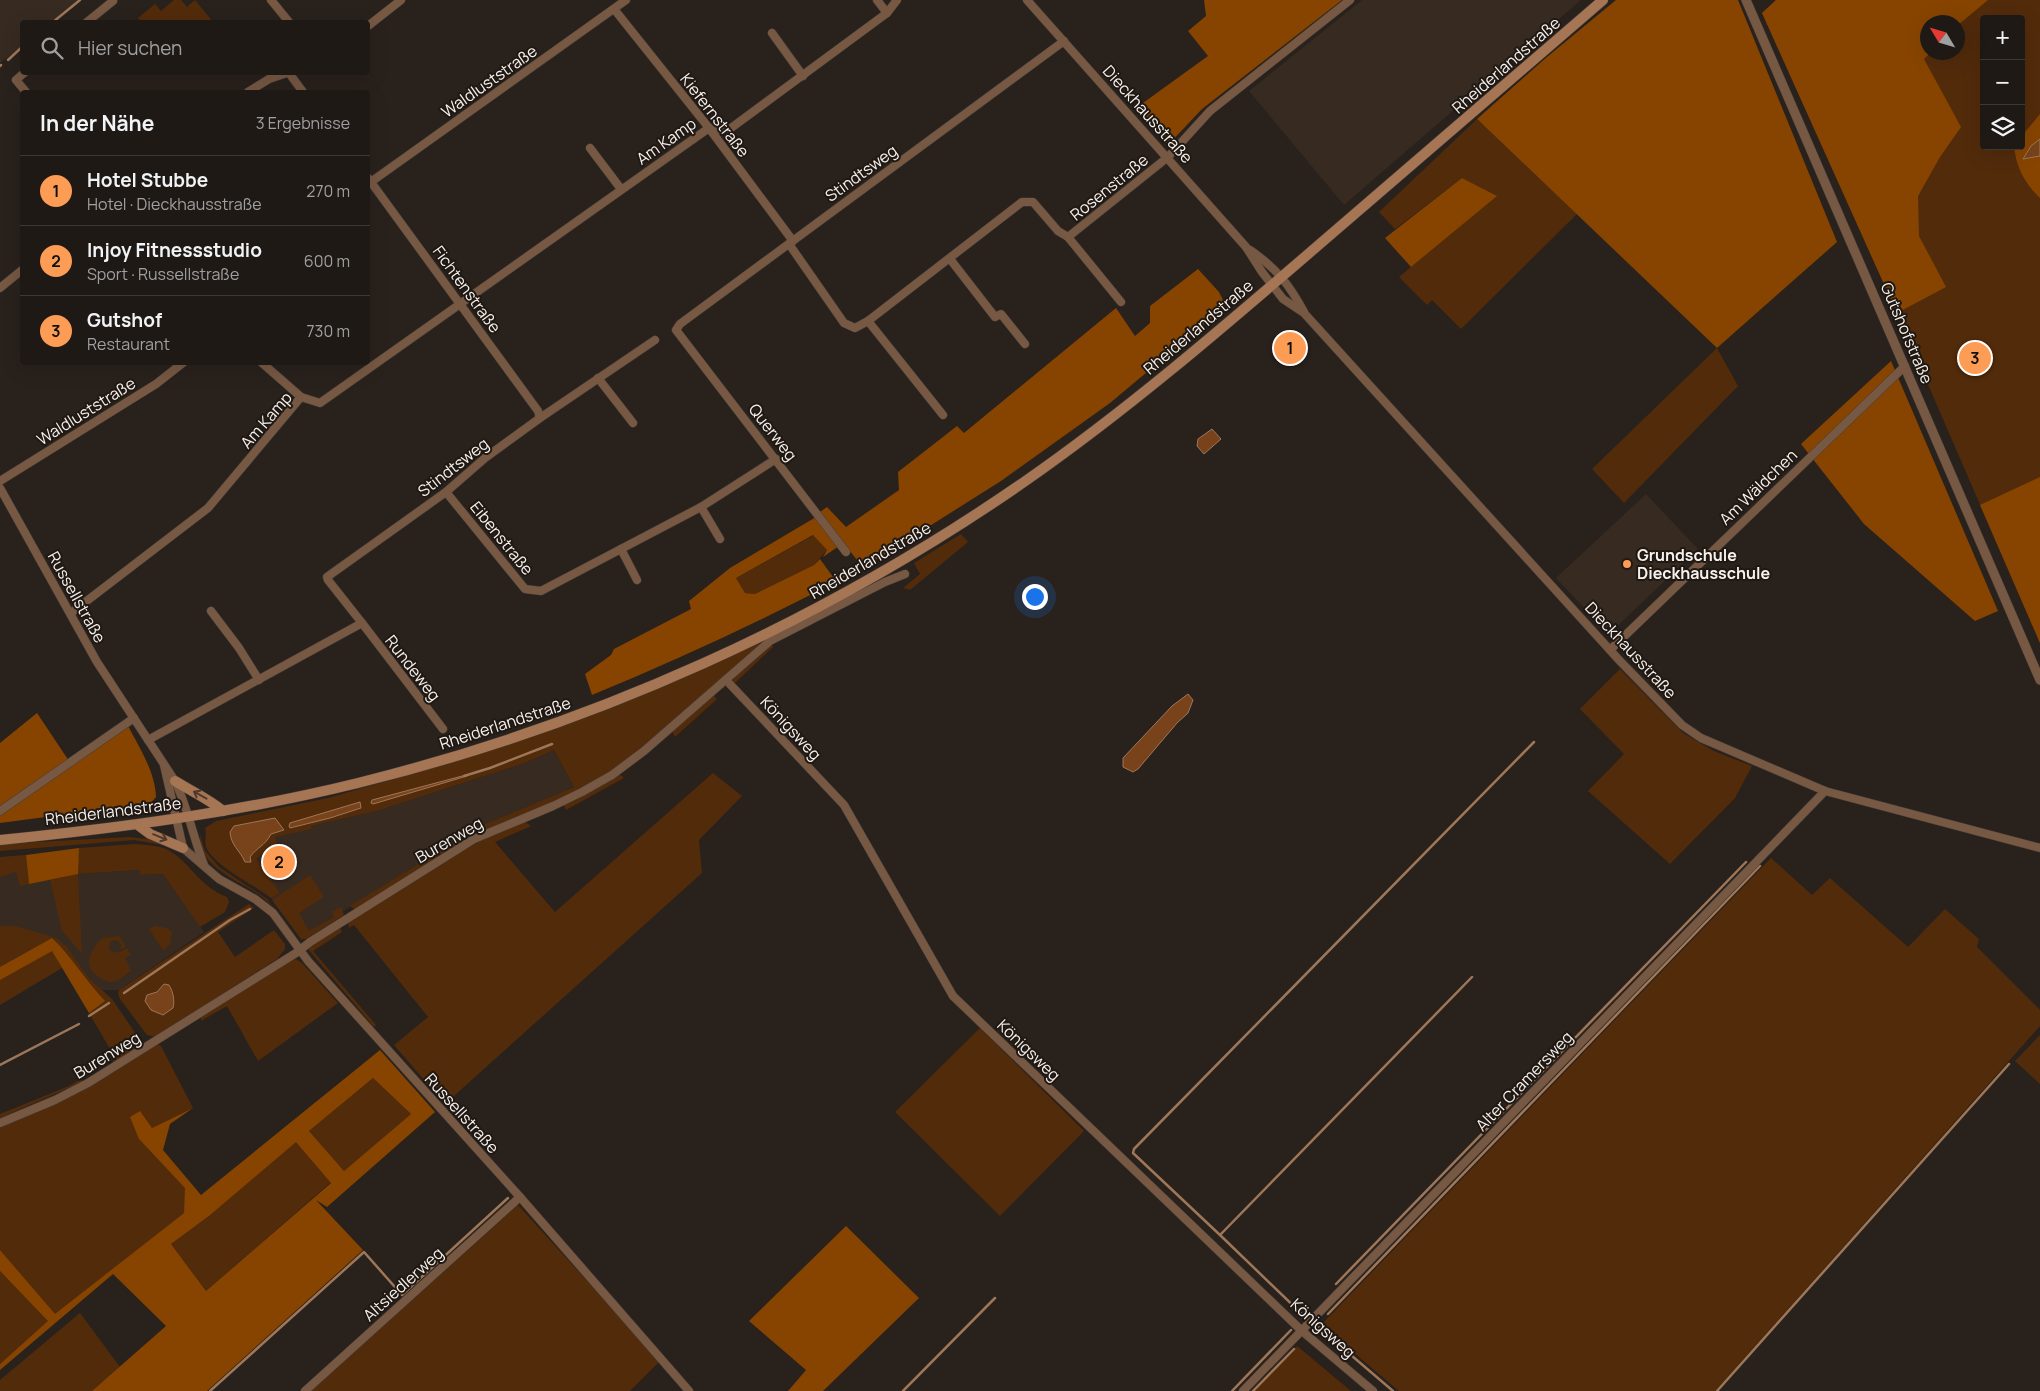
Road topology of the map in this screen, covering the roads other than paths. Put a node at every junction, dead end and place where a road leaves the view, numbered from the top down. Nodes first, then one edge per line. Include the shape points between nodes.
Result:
1 (112, 0) edge
2 (271, 0) edge
3 (402, 0) edge
4 (626, 0) edge
5 (877, 0) edge
6 (897, 0) edge
7 (1027, 0) edge
8 (1350, 0) edge
9 (1603, 0) edge
10 (1746, 0) edge
11 (614, 9) junction
12 (887, 13) junction
13 (89, 20) edge
14 (287, 20) edge
15 (370, 24) edge
16 (772, 33) dead end
17 (1064, 41) junction
18 (21, 75) edge
19 (283, 75) edge
20 (291, 75) edge
21 (803, 76) junction
22 (24, 90) edge
23 (251, 90) edge
24 (302, 90) edge
25 (709, 128) junction
26 (590, 148) dead end
27 (1168, 157) junction
28 (370, 180) edge
29 (370, 184) edge
30 (621, 189) junction
31 (1068, 238) junction
32 (791, 242) junction
33 (1246, 247) junction
34 (950, 259) junction
35 (20, 272) edge
36 (1282, 277) junction
37 (1272, 286) junction
38 (0, 288) edge
39 (1121, 302) dead end
40 (460, 303) junction
41 (1304, 313) junction
42 (868, 321) junction
43 (676, 330) joint
44 (655, 340) dead end
45 (1025, 344) dead end
46 (180, 365) edge
47 (264, 365) edge
48 (1905, 366) junction
49 (598, 378) junction
50 (301, 397) junction
51 (943, 416) dead end
52 (540, 418) junction
53 (633, 423) dead end
54 (776, 459) junction
55 (0, 481) edge
56 (0, 488) edge
57 (446, 492) junction
58 (701, 507) junction
59 (720, 539) dead end
60 (621, 549) junction
61 (846, 552) dead end
62 (905, 574) dead end
63 (328, 580) joint
64 (637, 580) dead end
65 (210, 611) dead end
66 (71, 613) junction
67 (362, 624) junction
68 (1610, 650) junction
69 (259, 680) junction
70 (726, 680) junction
71 (2040, 680) edge
72 (134, 718) junction
73 (443, 728) dead end
74 (148, 740) junction
75 (164, 766) junction
76 (175, 781) junction
77 (1825, 791) junction
78 (0, 811) edge
79 (223, 811) junction
80 (189, 817) junction
81 (176, 819) junction
82 (138, 825) junction
83 (0, 840) edge
84 (183, 848) junction
85 (2040, 848) edge
86 (204, 867) junction
87 (300, 950) junction
88 (0, 1123) edge
89 (520, 1197) junction
90 (1302, 1331) junction
91 (305, 1391) edge
92 (689, 1391) edge
93 (1244, 1391) edge
94 (1373, 1391) edge

1 - 13 street
2 - 14 street
3 - 15 street
4 - 11 street, Waldluststraße
5 - 12 street
6 - 12 street, Am Kamp
7 - 17 street, Dieckhausstraße
8 - 27 street, Rosenstraße via 1210,112
9 - 36 main road, Rheiderlandstraße
10 - 48 street, Gutshofstraße
11 - 25 street, Kiefernstraße
11 - 28 street, Waldluststraße
12 - 21 street, Am Kamp
16 - 21 street
17 - 27 street, Dieckhausstraße
17 - 32 street, Stindtsweg
18 - 22 street via 16,80
19 - 23 street
20 - 24 street
21 - 25 street, Am Kamp via 727,131
25 - 30 street, Am Kamp
25 - 32 street, Kiefernstraße
26 - 30 street
27 - 31 street, Rosenstraße
27 - 33 street, Dieckhausstraße
29 - 40 street, Fichtenstraße
30 - 40 street, Am Kamp
31 - 34 street, Rosenstraße via 1033,202 1022,202
31 - 39 street, Rosenstraße
32 - 42 street via 844,323 855,328
32 - 43 street, Stindtsweg
33 - 36 street, Dieckhausstraße
33 - 37 street, Dieckhausstraße
34 - 42 street, Rosenstraße
34 - 45 street via 995,317 1002,314
35 - 38 street
36 - 37 main road, Rheiderlandstraße
36 - 41 street, Dieckhausstraße
37 - 41 street, Dieckhausstraße via 1283,299
37 - 79 main road, Rheiderlandstraße via 1132,402 1025,481 933,542 812,611 732,651 554,725 358,783
40 - 50 street, Am Kamp via 320,403
40 - 52 street, Fichtenstraße
41 - 68 street, Dieckhausstraße
42 - 51 street
43 - 54 street, Querweg
44 - 49 street, Stindtsweg
46 - 55 street, Waldluststraße via 156,384
47 - 50 street
48 - 68 street, Am Wäldchen
48 - 71 street, Gutshofstraße
49 - 52 street, Stindtsweg
49 - 53 street
50 - 66 street, Am Kamp via 208,508
52 - 57 street, Stindtsweg via 485,458
54 - 58 street, Eibenstraße
54 - 61 street, Querweg
56 - 66 street, Russellstraße
57 - 60 street, Eibenstraße via 525,589 541,591
57 - 63 street, Stindtsweg via 327,577
58 - 59 street
58 - 60 street, Eibenstraße
60 - 64 street
62 - 70 street, Burenweg via 770,641
63 - 67 street, Rundeweg
65 - 69 street
66 - 72 street, Russellstraße via 97,662
67 - 69 street
67 - 73 street, Rundeweg
68 - 77 street, Dieckhausstraße via 1682,725 1701,738
69 - 74 street
70 - 87 street, Burenweg via 612,775 553,806 474,838
70 - 90 street, Königsweg via 844,805 952,996
72 - 74 street, Russellstraße
72 - 78 street
74 - 75 street, Russellstraße
75 - 76 street, Russellstraße
75 - 81 street, Russellstraße
79 -> 76 main road via 214,802
76 - 80 street, Russellstraße
77 - 85 street, Dieckhausstraße
77 - 90 street, Alter Cramersweg
79 - 80 main road, Rheiderlandstraße
80 - 81 main road, Rheiderlandstraße
80 - 86 street, Russellstraße
81 - 82 main road, Rheiderlandstraße
81 - 84 street, Russellstraße
82 - 83 main road, Rheiderlandstraße
82 -> 84 main road via 150,834
84 - 86 street, Russellstraße
86 - 87 street, Russellstraße via 218,879 264,905
87 - 88 street, Burenweg via 88,1084
87 - 89 street, Russellstraße
89 - 91 street, Altsiedlerweg
89 - 92 street, Russellstraße
90 - 93 street, Alter Cramersweg
90 - 94 street, Königsweg

